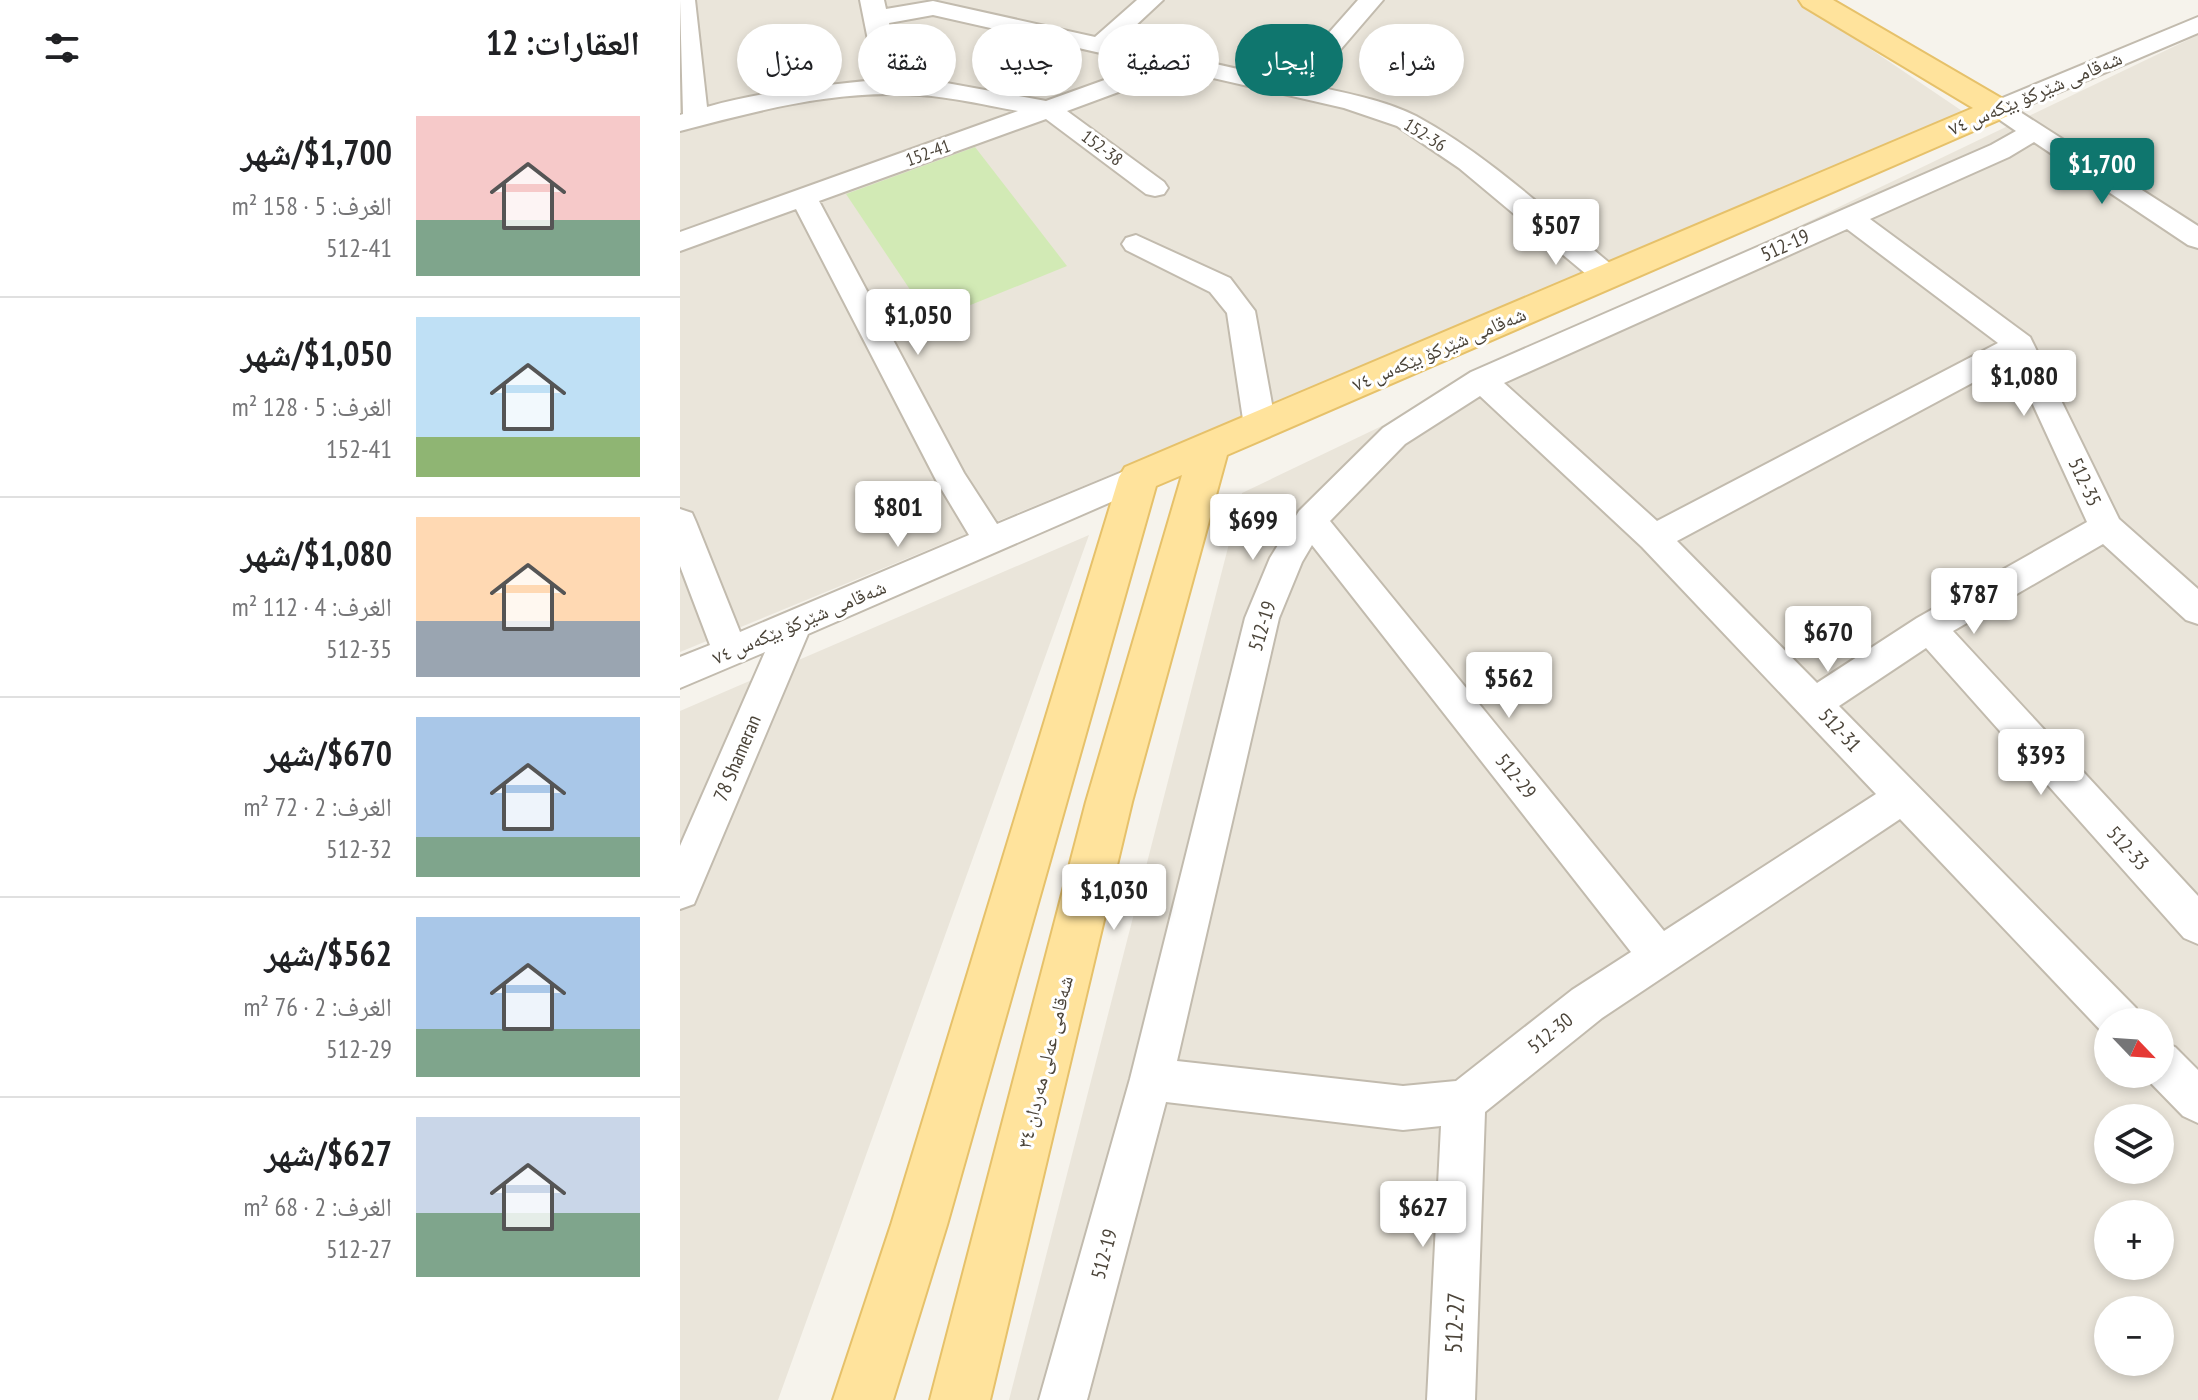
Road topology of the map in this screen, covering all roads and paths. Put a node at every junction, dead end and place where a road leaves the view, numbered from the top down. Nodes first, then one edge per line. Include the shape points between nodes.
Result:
1 (683, 0) edge
2 (1151, 0) edge
3 (1371, 0) edge
4 (1813, 0) edge
5 (938, 4) edge
6 (874, 9) edge
7 (1124, 24) edge
8 (2198, 24) edge
9 (1343, 32) edge
10 (1098, 46) edge
11 (858, 90) edge
12 (1098, 91) edge
13 (956, 92) edge
14 (1322, 96) edge
15 (1049, 109) junction
16 (1997, 109) junction
17 (688, 121) edge
18 (2035, 131) junction
19 (1155, 188) dead end
20 (804, 198) junction
21 (1849, 217) junction
22 (2198, 239) edge
23 (680, 242) edge
24 (1136, 244) dead end
25 (1608, 277) junction
26 (2020, 344) junction
27 (1482, 380) junction
28 (1260, 426) junction
29 (1210, 447) junction
30 (1139, 477) junction
31 (1311, 520) junction
32 (680, 522) edge
33 (2106, 527) junction
34 (1654, 538) junction
35 (990, 541) junction
36 (2198, 610) edge
37 (794, 625) junction
38 (1929, 628) junction
39 (730, 652) junction
40 (680, 673) edge
41 (1815, 703) junction
42 (1903, 797) junction
43 (680, 891) edge
44 (2198, 925) edge
45 (1660, 957) junction
46 (2107, 1008) edge
47 (2174, 1076) edge
48 (1151, 1079) junction
49 (2198, 1101) edge
50 (1464, 1102) junction
51 (863, 1400) edge
52 (960, 1400) edge
53 (1063, 1400) edge
54 (1451, 1400) edge

1 - 17 street
2 - 7 street
3 - 9 street
4 - 16 main road
5 - 6 street, 152-36
5 - 10 street, 152-36
8 - 16 street, شەقامی شێرکۆ بێکەس ٧٤
11 - 17 street via 750,103
12 - 15 street, 152-41
13 - 15 street
14 - 25 street, 152-36 via 1406,121 1468,162
15 - 19 street, 152-38
15 - 20 street, 152-41
16 - 18 street
16 - 25 main road, شەقامی شێرکۆ بێکەس ٧٤
18 - 21 street, 512-19
18 - 22 street
20 - 23 street, 152-41
20 - 35 street via 952,480
21 - 26 street, 512-35
21 - 27 street, 512-19
24 - 28 street via 1220,285 1241,311
25 - 28 main road, شەقامی شێرکۆ بێکەس ٧٤
26 - 33 street, 512-35
26 - 34 street
27 - 31 street, 512-19 via 1394,436
27 - 34 street, 512-31
28 - 29 main road, شەقامی شێرکۆ بێکەس ٧٤
29 - 30 main road, شەقامی شێرکۆ بێکەس ٧٤
29 - 52 main road, شەقامی عەلی مەردان ٣٤ via 1176,553 1100,840
30 - 35 street, شەقامی شێرکۆ بێکەس ٧٤
30 - 51 main road
31 - 45 street, 512-29
31 - 48 street, 512-19 via 1287,558 1262,618
32 - 39 street
33 - 36 street, 512-35
33 - 38 street
34 - 41 street, 512-31
35 - 37 street, شەقامی شێرکۆ بێکەس ٧٤
37 - 39 street, شەقامی شێرکۆ بێکەس ٧٤
37 - 43 street, 78 Shameran
38 - 41 street
38 - 44 street, 512-33
39 - 40 street, شەقامی شێرکۆ بێکەس ٧٤
41 - 42 street, 512-31
42 - 45 street, 512-30
42 - 46 street, 512-31
45 - 50 street, 512-30 via 1587,1004
47 - 49 street
48 - 50 street via 1403,1108
48 - 53 street, 512-19
50 - 54 street, 512-27

